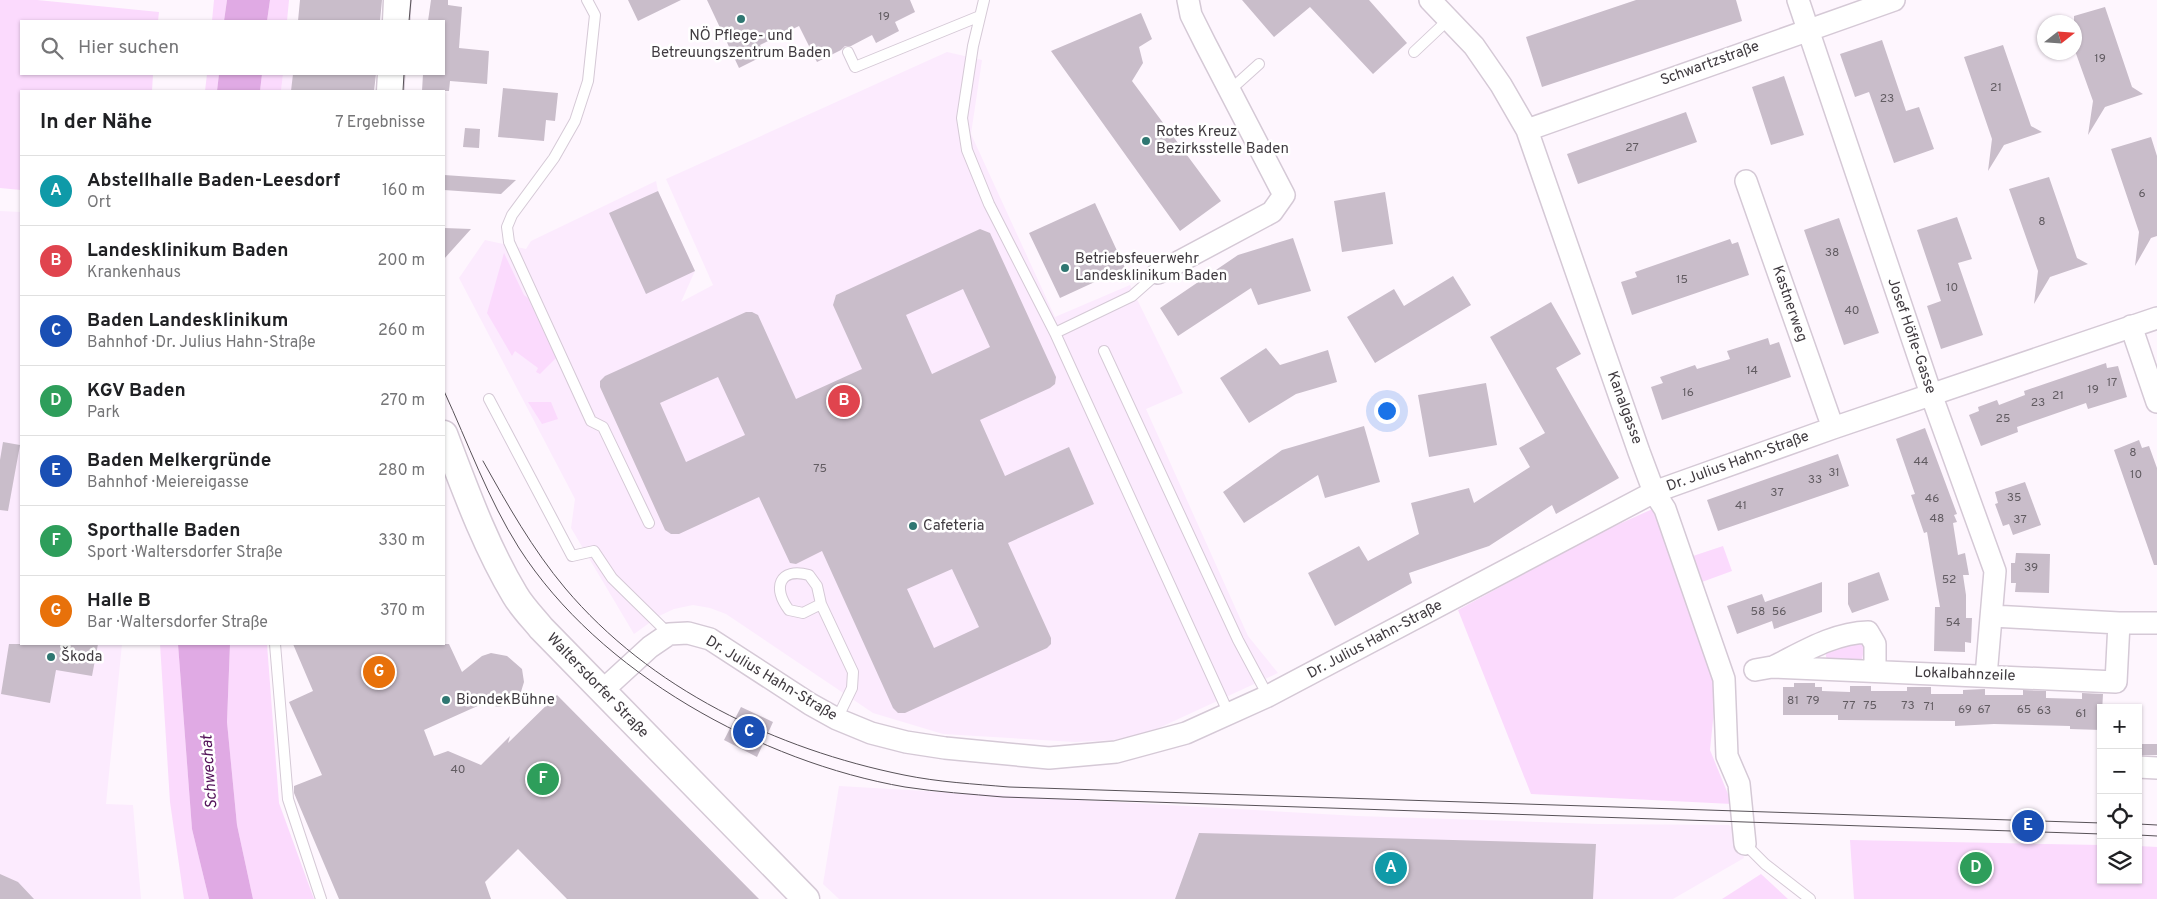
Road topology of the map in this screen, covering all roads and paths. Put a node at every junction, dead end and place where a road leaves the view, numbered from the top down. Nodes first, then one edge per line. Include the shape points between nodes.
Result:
1 (397, 0) edge
2 (587, 0) edge
3 (984, 0) edge
4 (1188, 0) edge
5 (1430, 0) edge
6 (1798, 0) edge
7 (1894, 0) edge
8 (980, 16) junction
9 (1448, 19) junction
10 (396, 20) edge
11 (1807, 30) junction
12 (848, 52) dead end
13 (1414, 52) dead end
14 (1259, 64) dead end
15 (391, 75) edge
16 (390, 90) edge
17 (1230, 91) junction
18 (1527, 130) junction
19 (1746, 181) dead end
20 (1158, 273) joint
21 (2157, 318) edge
22 (2131, 326) junction
23 (1055, 333) junction
24 (1104, 351) dead end
25 (1931, 394) junction
26 (489, 399) dead end
27 (2157, 402) edge
28 (1832, 428) junction
29 (445, 437) edge
30 (1654, 492) junction
31 (649, 523) dead end
32 (820, 604) junction
33 (1992, 616) junction
34 (2119, 623) junction
35 (2157, 623) edge
36 (670, 634) junction
37 (275, 645) edge
38 (1875, 672) junction
39 (1986, 676) junction
40 (602, 691) junction
41 (1268, 696) junction
42 (1229, 714) junction
43 (838, 719) junction
44 (2142, 767) edge
45 (2157, 768) edge
46 (1745, 844) joint
47 (321, 899) edge
48 (806, 899) edge
49 (1810, 899) edge

1 - 10 street
2 - 31 lane via 595,15 588,81 575,121 507,227 509,242 591,421 603,426
3 - 8 lane
4 - 17 street via 1191,15
5 - 9 street, Kanalgasse
6 - 11 street, Josef Höfle-Gasse
7 - 11 street, Schwartzstraße
8 - 12 lane via 855,67
8 - 23 lane via 962,118 967,150 990,204
9 - 13 lane
9 - 18 street, Kanalgasse via 1474,46
11 - 18 street, Schwartzstraße
11 - 25 street, Josef Höfle-Gasse
14 - 17 lane
15 - 16 street
17 - 20 street via 1284,195 1272,212
18 - 30 street, Kanalgasse
19 - 28 street, Kastnerweg
20 - 23 lane via 1132,296
21 - 22 street, Dr. Julius Hahn-Straße
22 - 25 street, Dr. Julius Hahn-Straße
22 - 27 street
23 - 42 lane
24 - 41 lane via 1238,640
25 - 28 street, Dr. Julius Hahn-Straße
25 - 33 street, Josef Höfle-Gasse via 1996,571
26 - 36 lane via 572,556 594,551 612,578
28 - 30 street, Dr. Julius Hahn-Straße
29 - 40 street, Waltersdorfer Straße via 469,500 516,597
30 - 41 street, Dr. Julius Hahn-Straße
30 - 46 street, Kanalgasse via 1665,510 1724,679 1727,756 1739,784
32 - 32 lane via 817,586 809,575 797,572 785,577 779,587 781,600 789,610 803,613
32 - 43 lane via 852,672 852,688
33 - 34 street
33 - 39 street, Josef Höfle-Gasse
34 - 35 street
34 - 39 street, Lokalbahnzeile via 2116,682
36 - 40 street via 650,647
36 - 43 street, Dr. Julius Hahn-Straße via 688,633 710,639
37 - 47 lane via 288,799
38 - 38 street, Lokalbahnzeile via 1764,669 1849,633 1868,632 1875,644
38 - 39 street, Lokalbahnzeile
40 - 48 street, Waltersdorfer Straße
41 - 42 street, Dr. Julius Hahn-Straße
42 - 43 street, Dr. Julius Hahn-Straße via 1186,733 1116,752 1048,758 906,742 871,733
44 - 45 street
46 - 49 lane

